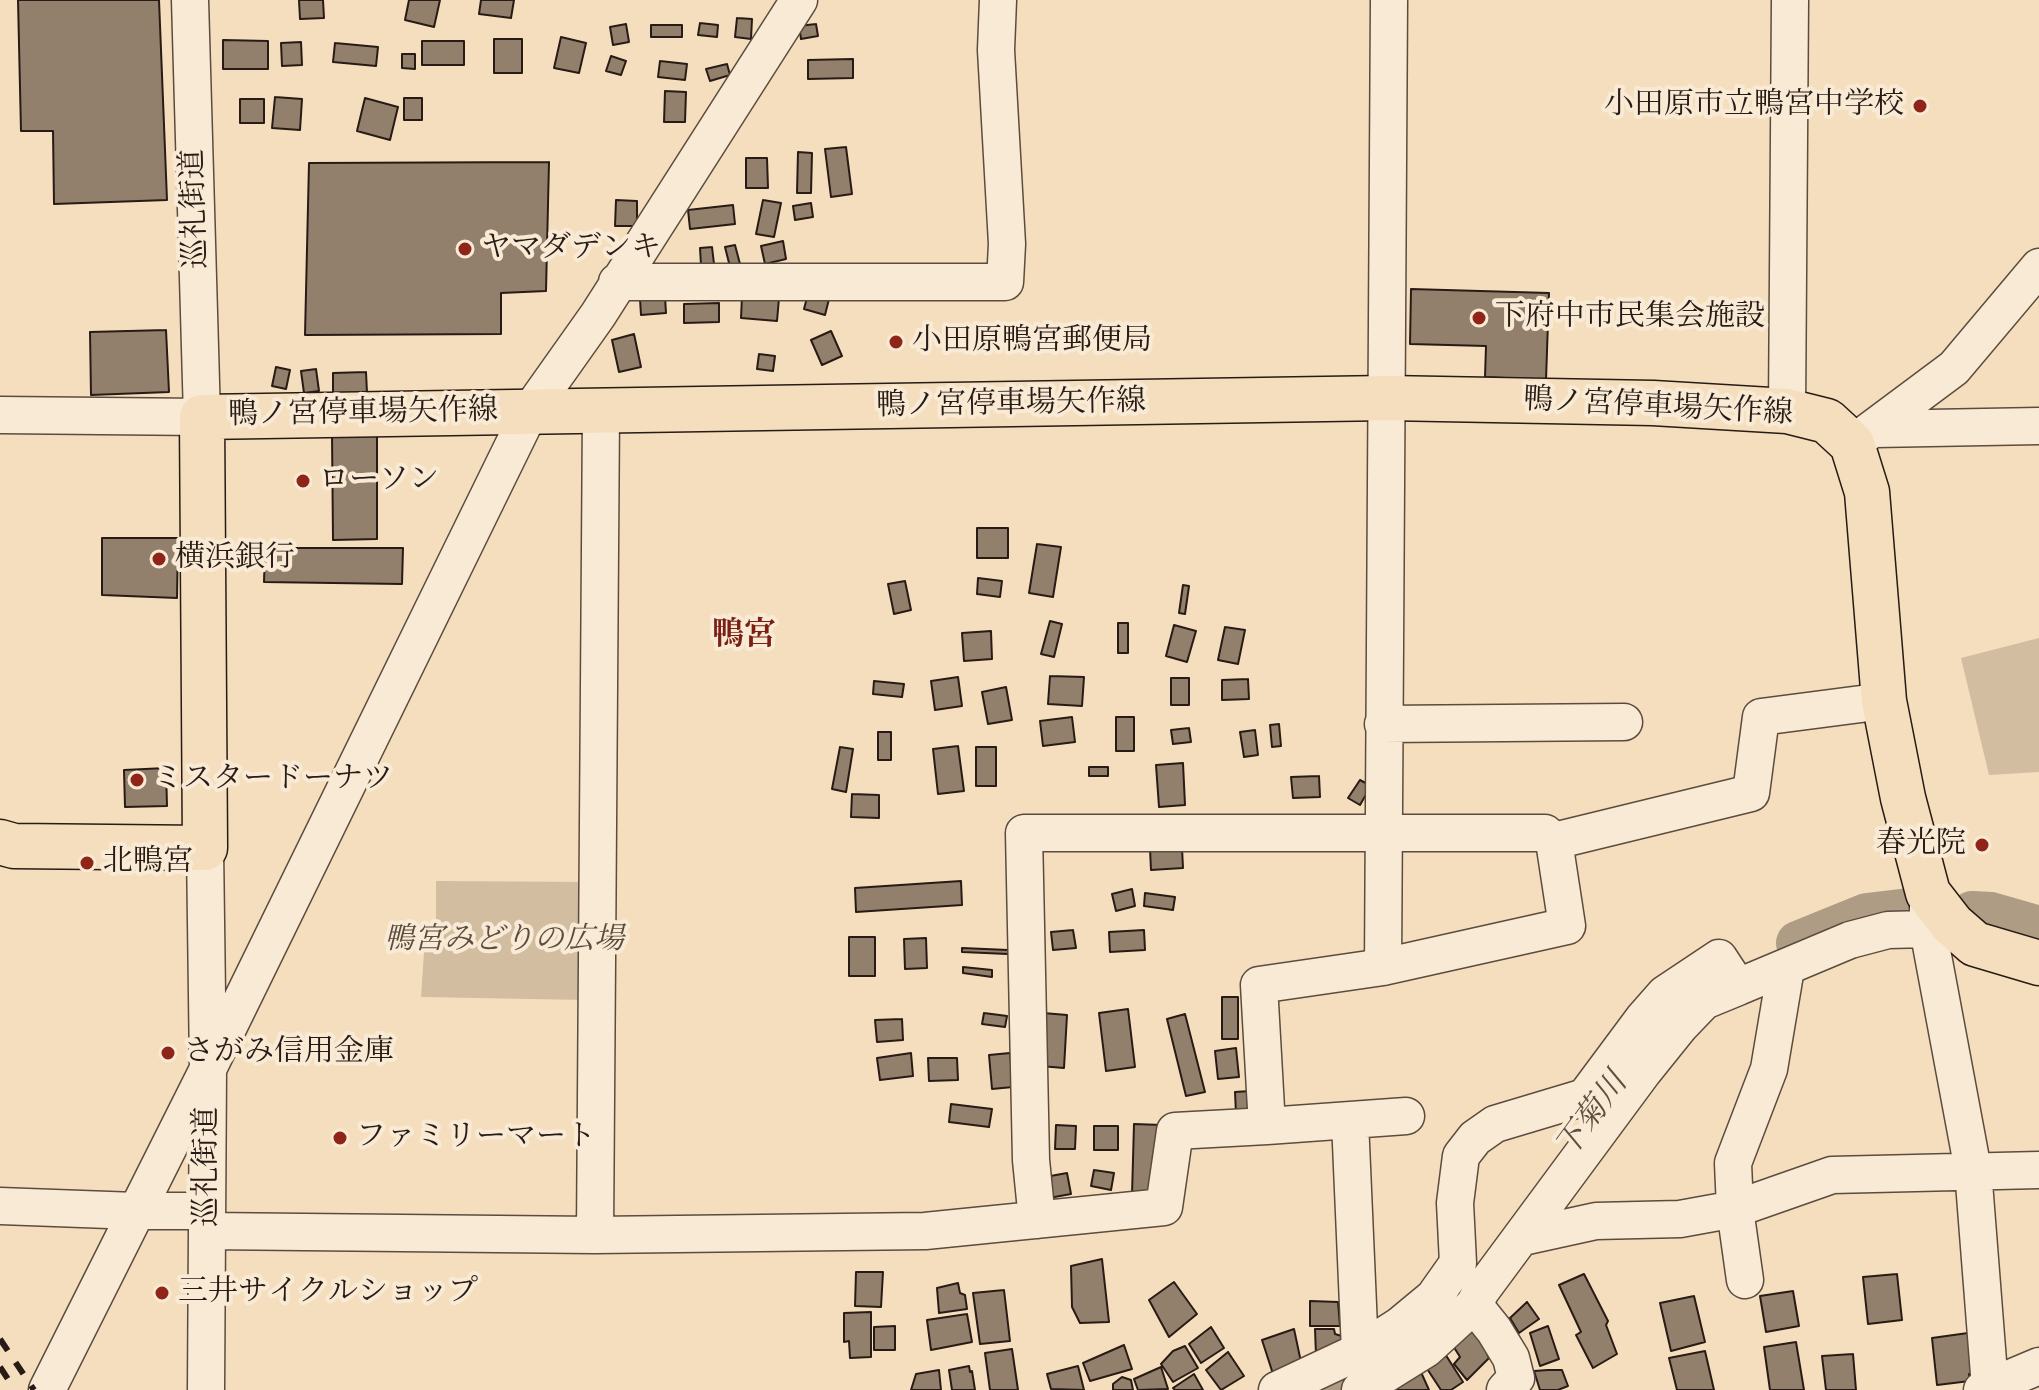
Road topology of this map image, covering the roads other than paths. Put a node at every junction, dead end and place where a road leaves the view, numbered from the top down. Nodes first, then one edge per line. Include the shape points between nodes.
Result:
1 (190, 0) edge
2 (799, 0) edge
3 (998, 0) edge
4 (1389, 0) edge
5 (1790, 0) edge
6 (2039, 267) edge
7 (617, 282) junction
8 (1387, 398) junction
9 (530, 411) junction
10 (1787, 411) junction
11 (601, 412) junction
12 (0, 415) edge
13 (202, 417) junction
14 (2039, 426) edge
15 (1863, 436) junction
16 (1884, 701) junction
17 (1624, 722) dead end
18 (1383, 724) junction
19 (1382, 835) junction
20 (1554, 841) junction
21 (5, 846) edge
22 (205, 848) junction
23 (1928, 911) junction
24 (2039, 963) edge
25 (1383, 967) junction
26 (1786, 968) junction
27 (1738, 987) junction
28 (208, 1069) junction
29 (1406, 1116) dead end
30 (1350, 1121) junction
31 (1267, 1126) junction
32 (1973, 1170) junction
33 (2039, 1170) edge
34 (0, 1206) edge
35 (1735, 1209) junction
36 (136, 1211) junction
37 (1037, 1220) junction
38 (207, 1221) junction
39 (595, 1235) junction
40 (1523, 1237) junction
41 (1745, 1280) dead end
42 (1474, 1305) junction
43 (1360, 1351) junction
44 (2039, 1366) edge
45 (1986, 1388) edge
46 (47, 1390) edge
47 (206, 1390) edge
48 (1277, 1390) edge
49 (1360, 1390) edge
50 (1505, 1390) edge

1 - 13 street, 巡礼街道
2 - 7 street
3 - 7 street via 1005,282
4 - 8 street
5 - 10 street
6 - 15 street via 1954,368
7 - 9 street
8 - 10 main road, 鴨ノ宮停車場矢作線
8 - 11 main road, 鴨ノ宮停車場矢作線
8 - 18 street
9 - 11 main road, 鴨ノ宮停車場矢作線
9 - 13 main road, 鴨ノ宮停車場矢作線
9 - 28 street
10 - 15 main road, 鴨ノ宮停車場矢作線
11 - 39 street
12 - 13 street
13 - 22 main road, 鴨ノ宮停車場矢作線
14 - 15 street
15 - 16 main road
16 - 20 street via 1761,717 1751,793
16 - 23 main road
17 - 18 street
18 - 19 street
19 - 20 street via 1545,833
19 - 25 street
19 - 37 street via 1024,833
20 - 25 street via 1567,926
21 - 22 main road
22 - 28 street, 巡礼街道
23 - 24 main road via 1975,944
23 - 26 street
23 - 32 street
25 - 31 street via 1259,985
26 - 27 street
26 - 35 street via 1769,1069 1733,1163
27 - 40 street via 1704,1001 1680,1026
27 - 43 street via 1719,958 1665,994 1585,1097 1495,1124 1475,1138 1461,1156 1455,1203 1458,1263 1434,1297
28 - 36 street
28 - 38 street, 巡礼街道
29 - 30 street
30 - 31 street
30 - 43 street
31 - 37 street via 1175,1131 1164,1207
32 - 33 street
32 - 35 street via 1832,1175
32 - 45 street
34 - 36 street
35 - 40 street via 1680,1219 1596,1221
35 - 41 street
36 - 38 street
36 - 46 street
37 - 39 street via 925,1231
38 - 39 street
38 - 47 street, 巡礼街道
40 - 42 street
42 - 49 street via 1426,1349
42 - 50 street via 1511,1358 1516,1378
43 - 48 street
44 - 45 street

